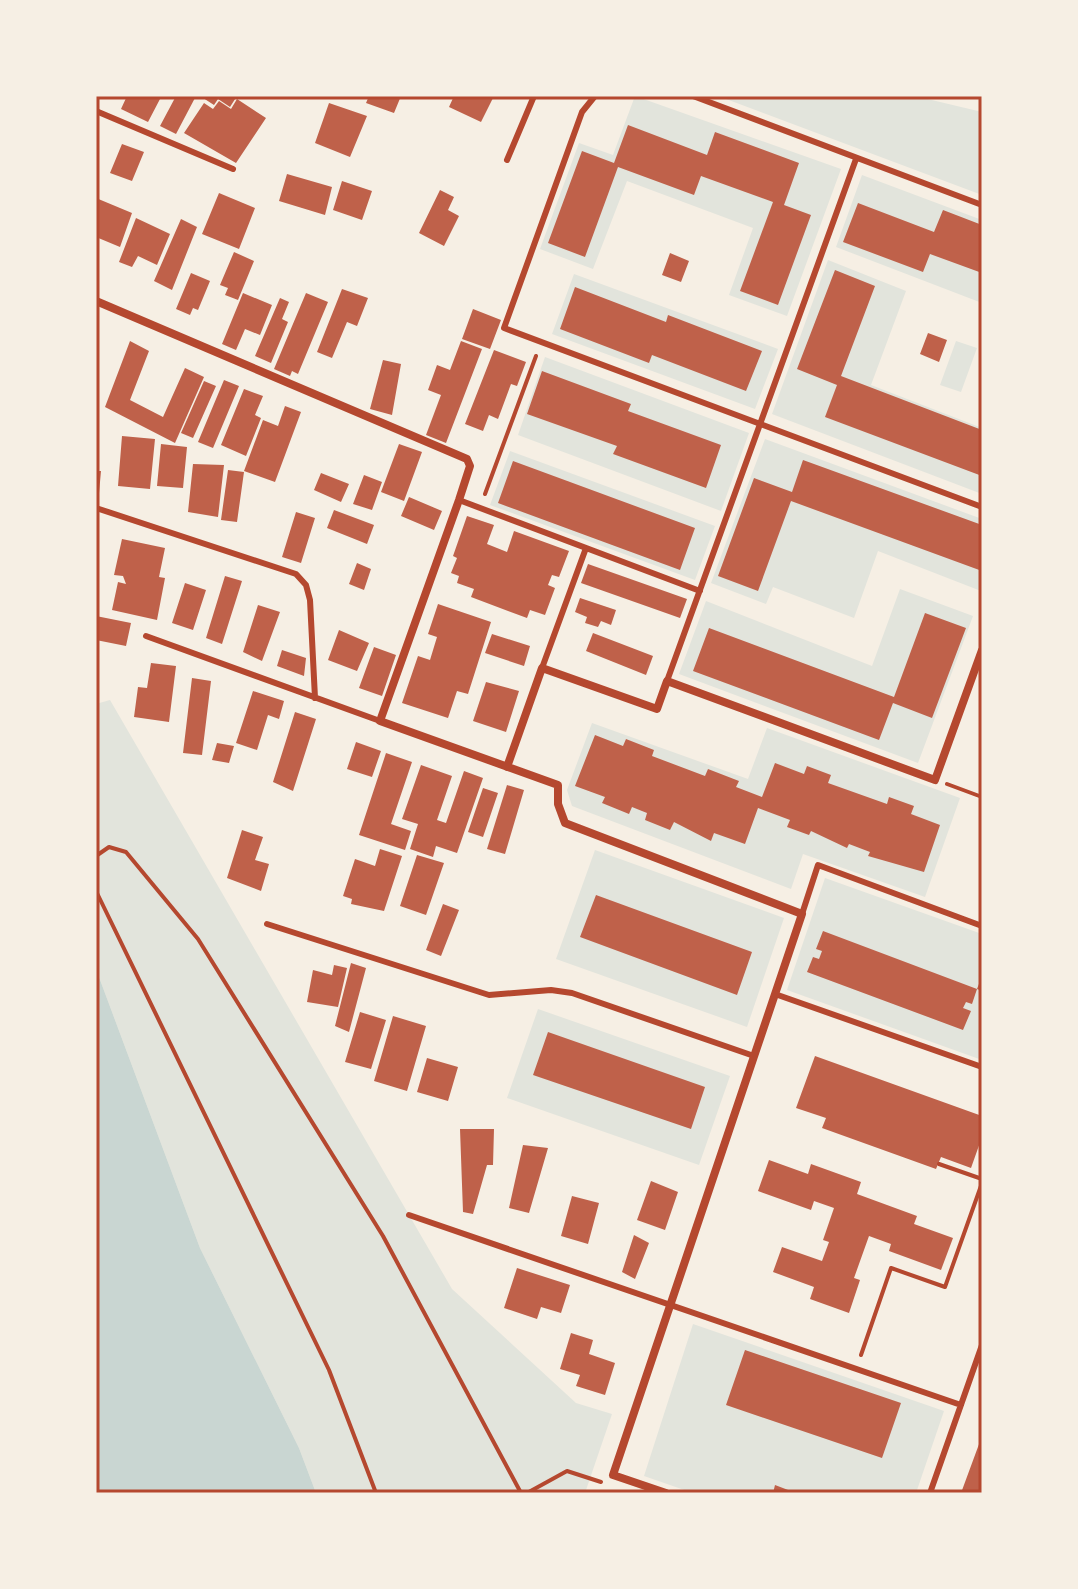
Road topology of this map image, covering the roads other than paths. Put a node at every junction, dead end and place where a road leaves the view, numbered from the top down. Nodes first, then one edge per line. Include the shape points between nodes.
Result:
1 (534, 96) edge
2 (595, 96) edge
3 (693, 96) edge
4 (96, 111) edge
5 (856, 159) junction
6 (507, 160) dead end
7 (233, 169) dead end
8 (982, 205) edge
9 (96, 301) edge
10 (760, 424) junction
11 (459, 500) junction
12 (982, 507) edge
13 (96, 508) edge
14 (586, 548) junction
15 (700, 591) junction
16 (146, 636) dead end
17 (982, 650) edge
18 (542, 668) junction
19 (667, 681) junction
20 (315, 698) junction
21 (380, 721) junction
22 (507, 767) junction
23 (802, 914) junction
24 (267, 924) dead end
25 (982, 926) edge
26 (775, 994) junction
27 (754, 1056) junction
28 (982, 1067) edge
29 (409, 1215) dead end
30 (670, 1306) junction
31 (982, 1345) edge
32 (961, 1405) junction
33 (666, 1493) edge
34 (930, 1493) edge

1 - 6 lane
2 - 10 lane via 582,112 504,328
3 - 5 lane
4 - 7 lane
5 - 8 lane
5 - 10 lane
9 - 11 street via 467,459 470,466
10 - 12 lane
10 - 15 lane
11 - 14 lane
11 - 21 street
13 - 20 lane via 296,574 310,600
14 - 15 lane
14 - 18 lane
15 - 19 lane
16 - 20 lane
17 - 19 street via 935,780
18 - 19 street via 657,709
18 - 22 street
20 - 21 lane
21 - 22 street
22 - 23 street via 558,785 565,823
23 - 25 lane via 818,865
23 - 26 street
24 - 27 lane via 489,995 572,993
26 - 27 street
26 - 28 lane
27 - 30 street
29 - 30 lane
30 - 32 lane
30 - 33 street via 613,1475
31 - 32 lane
32 - 34 lane

